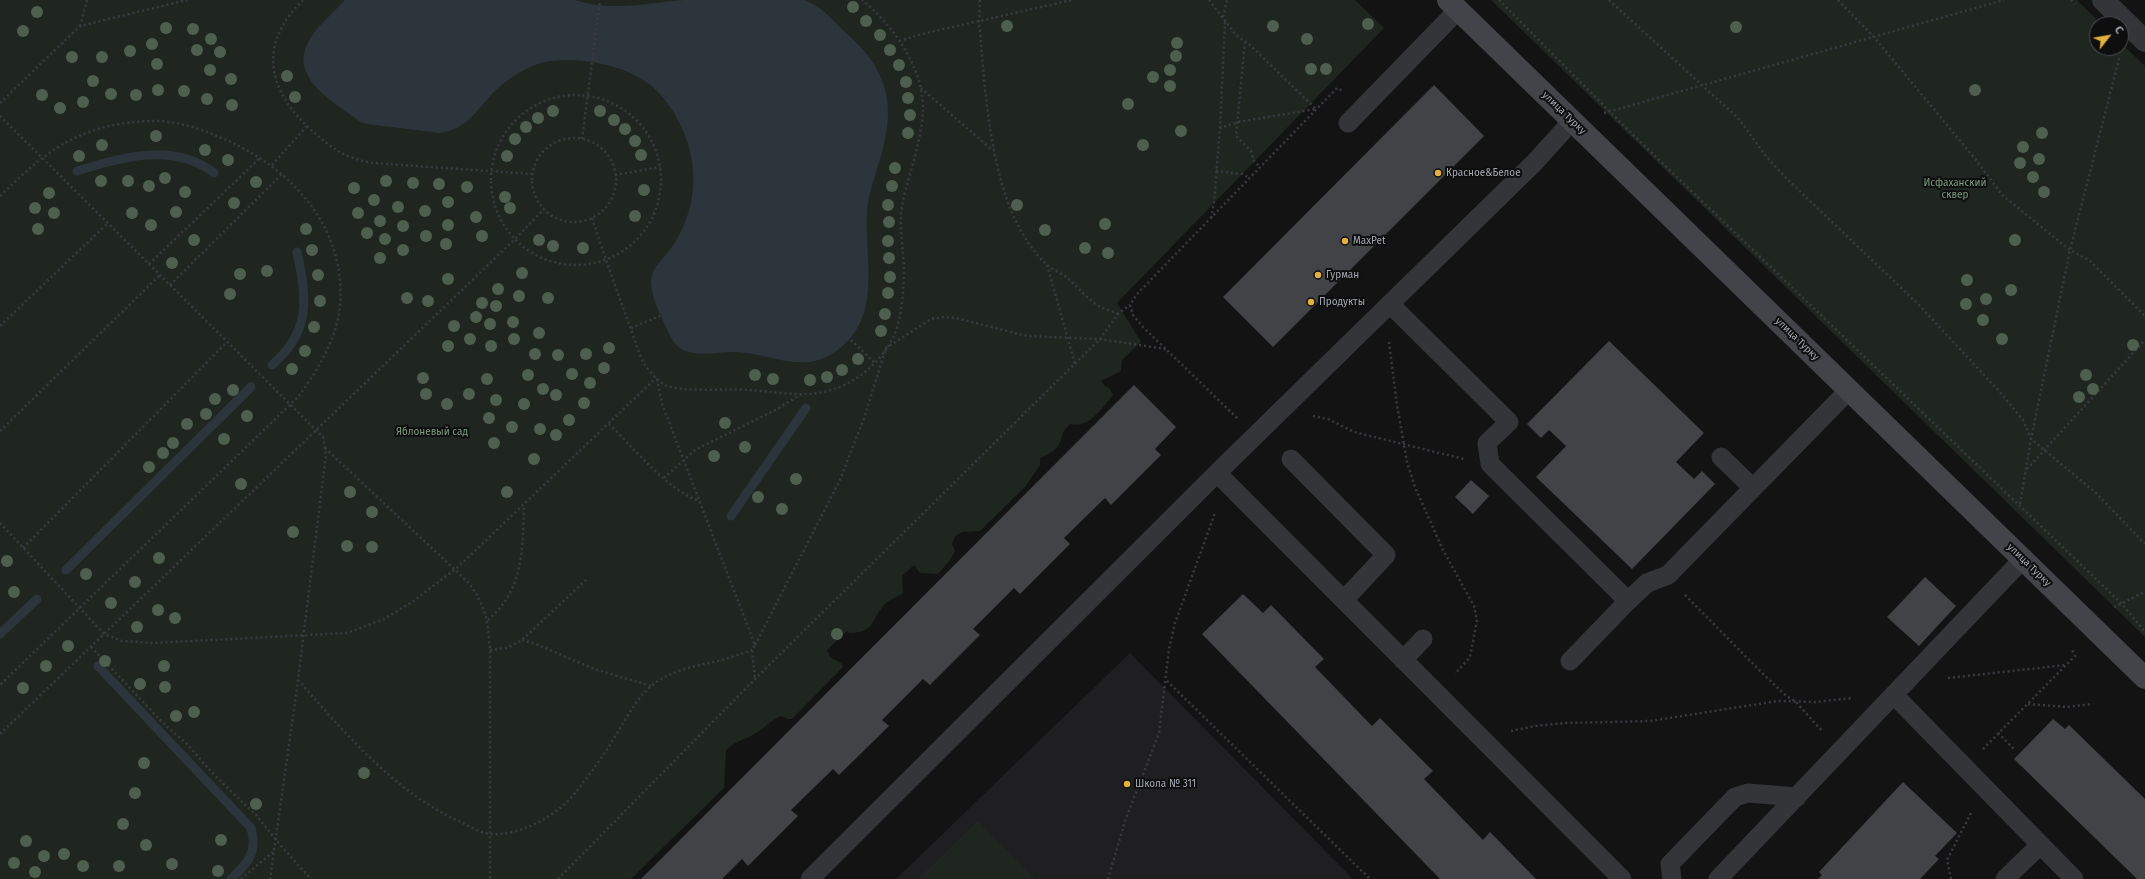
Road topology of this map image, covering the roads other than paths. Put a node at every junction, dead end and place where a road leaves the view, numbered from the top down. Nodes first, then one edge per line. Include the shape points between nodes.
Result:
1 (2102, 0) edge
2 (1453, 5) edge
3 (2145, 41) edge
4 (1572, 121) junction
5 (1348, 123) dead end
6 (1390, 304) junction
7 (1849, 390) junction
8 (1721, 457) dead end
9 (1291, 459) dead end
10 (1217, 474) junction
11 (1753, 488) junction
12 (2024, 559) junction
13 (1344, 600) junction
14 (1628, 601) junction
15 (1423, 639) dead end
16 (1403, 660) junction
17 (1570, 662) dead end
18 (2145, 678) edge
19 (1894, 695) junction
20 (1797, 797) junction
21 (2040, 845) junction
22 (810, 879) edge
23 (1622, 879) edge
24 (1672, 879) edge
25 (1718, 879) edge
26 (2005, 879) edge
27 (2074, 879) edge

1 - 3 street
2 - 4 street, улица Турку
2 - 5 lane
4 - 6 lane via 1534,163
4 - 7 street, улица Турку
6 - 10 lane
6 - 14 lane via 1509,422 1487,443 1490,464
7 - 11 lane
7 - 12 street, улица Турку
8 - 11 lane
9 - 13 lane via 1386,555
10 - 13 lane
10 - 22 lane
11 - 14 lane via 1668,575 1647,583
12 - 18 street, улица Турку
12 - 19 lane
13 - 16 lane
14 - 17 lane
15 - 16 lane
16 - 23 lane
19 - 20 lane
19 - 21 lane
20 - 24 lane via 1748,793 1735,797 1670,864
20 - 25 lane
21 - 26 lane
21 - 27 lane

